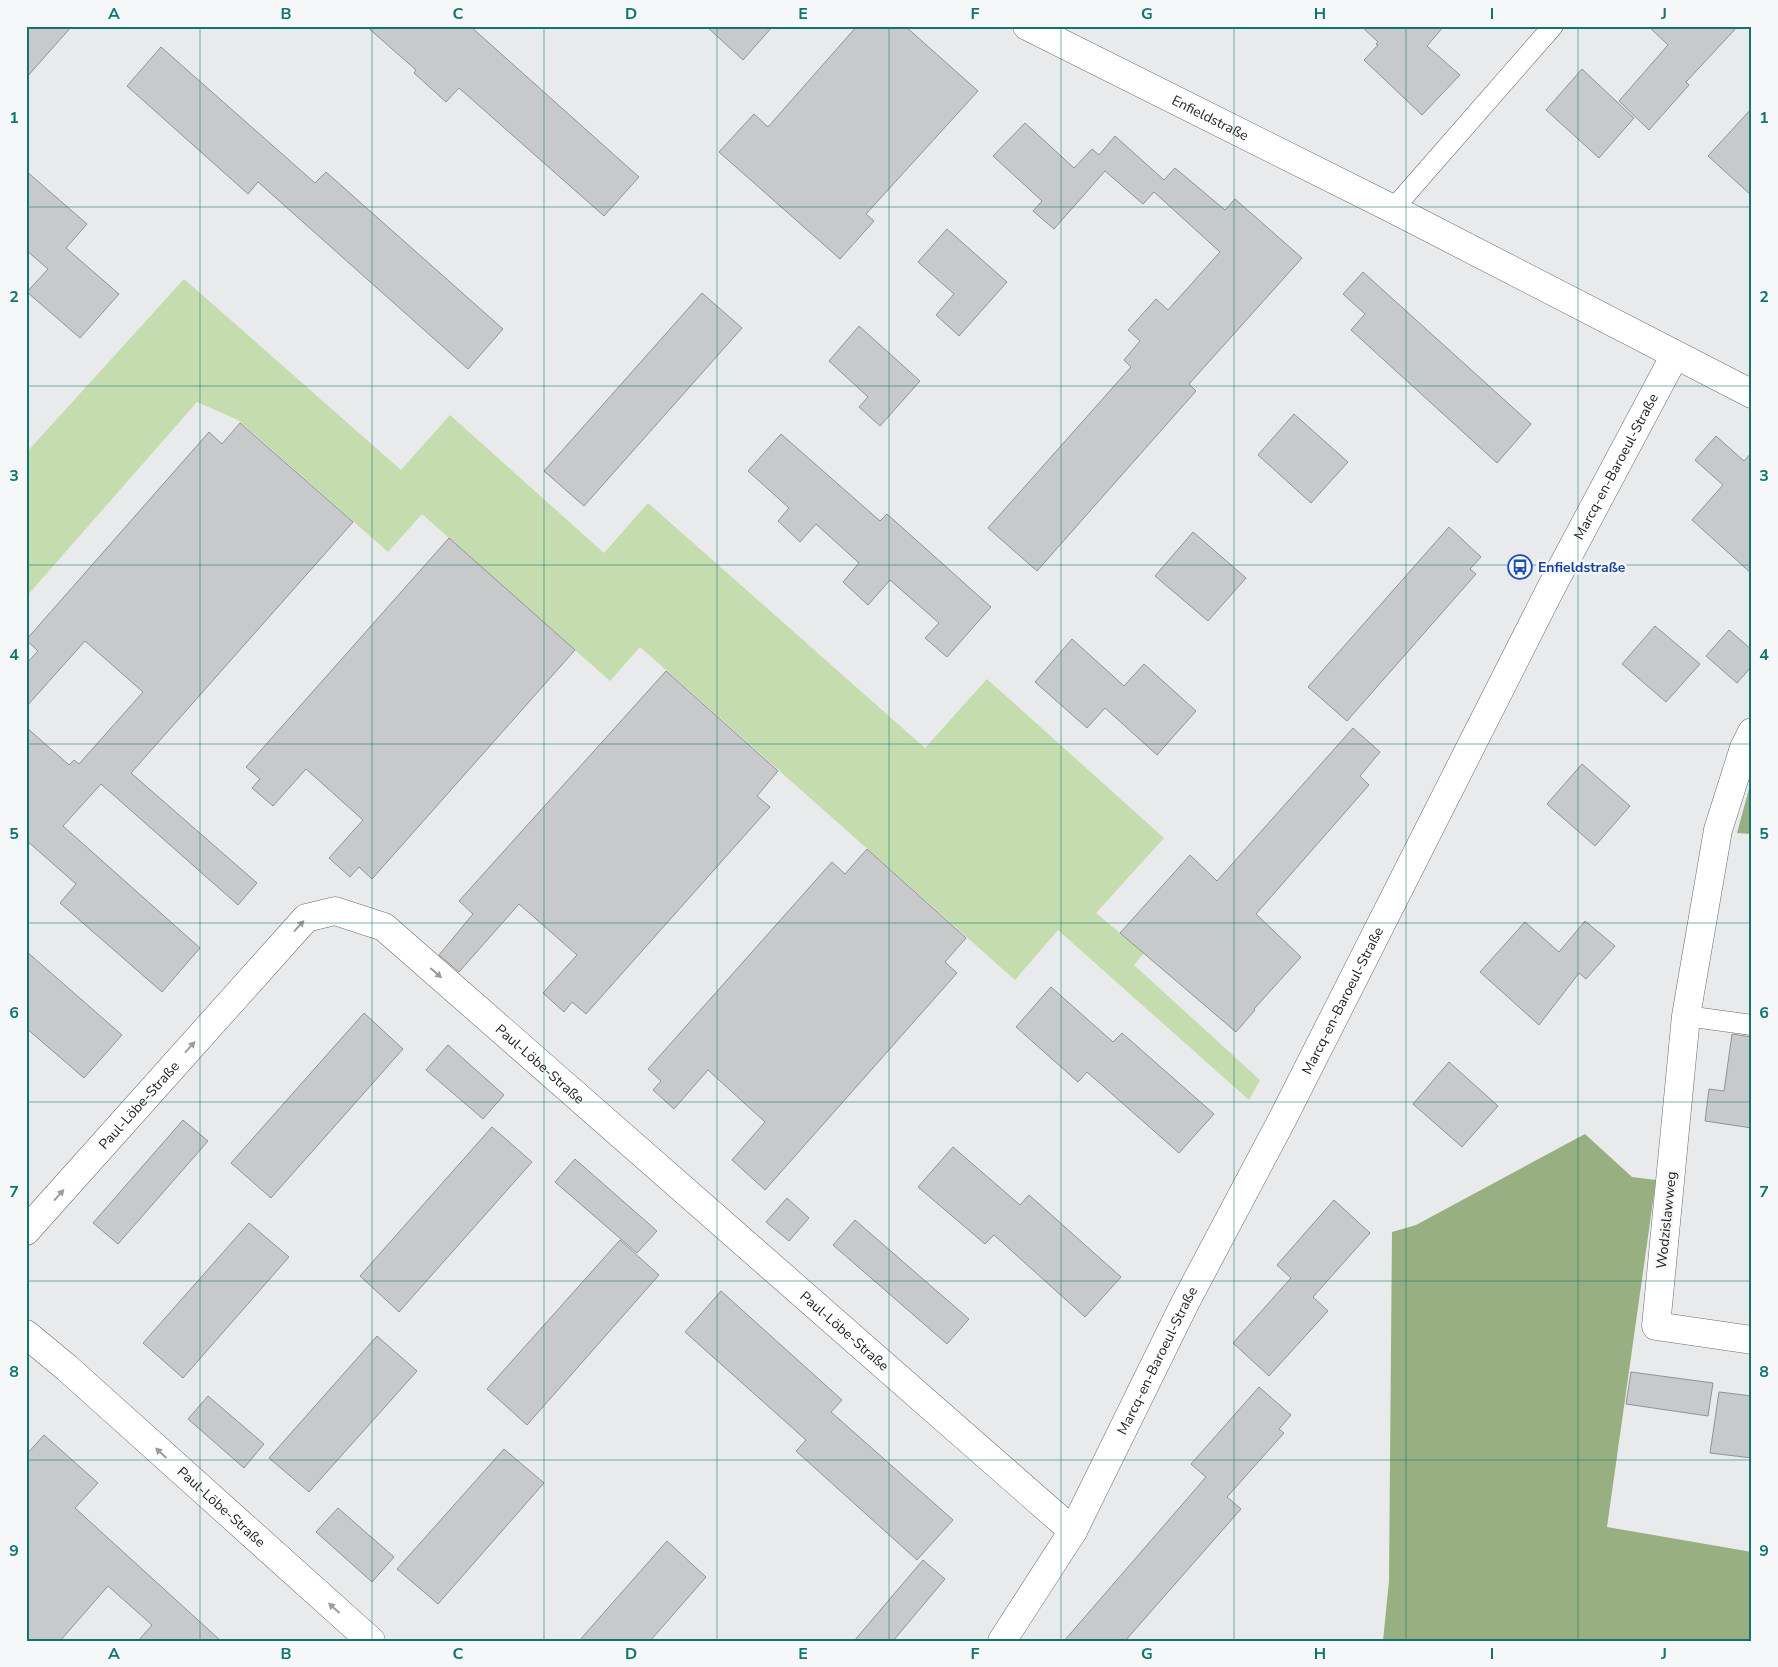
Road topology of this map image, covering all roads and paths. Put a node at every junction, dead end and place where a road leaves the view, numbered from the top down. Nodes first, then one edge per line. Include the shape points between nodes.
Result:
1 (1027, 26) edge
2 (1553, 26) edge
3 (1392, 209) junction
4 (1676, 355) junction
5 (1752, 394) edge
6 (1752, 732) edge
7 (1686, 1016) junction
8 (1752, 1024) edge
9 (26, 1231) edge
10 (26, 1334) edge
11 (1752, 1340) edge
12 (1073, 1531) junction
13 (371, 1641) edge
14 (1002, 1641) edge

1 - 3 street, Enfieldstraße
2 - 3 lane
3 - 4 street, Enfieldstraße
4 - 5 street, Enfieldstraße
4 - 12 street, Marcq-en-Baroeul-Straße via 1551,588 1283,1118 1185,1302
6 - 7 street, Wodzislawweg via 1718,830
7 - 8 lane
7 - 11 street, Wodzislawweg via 1656,1326
9 -> 12 street, Paul-Löbe-Straße via 306,918 335,911 384,926
13 -> 10 street, Paul-Löbe-Straße
12 - 14 street, Marcq-en-Baroeul-Straße

